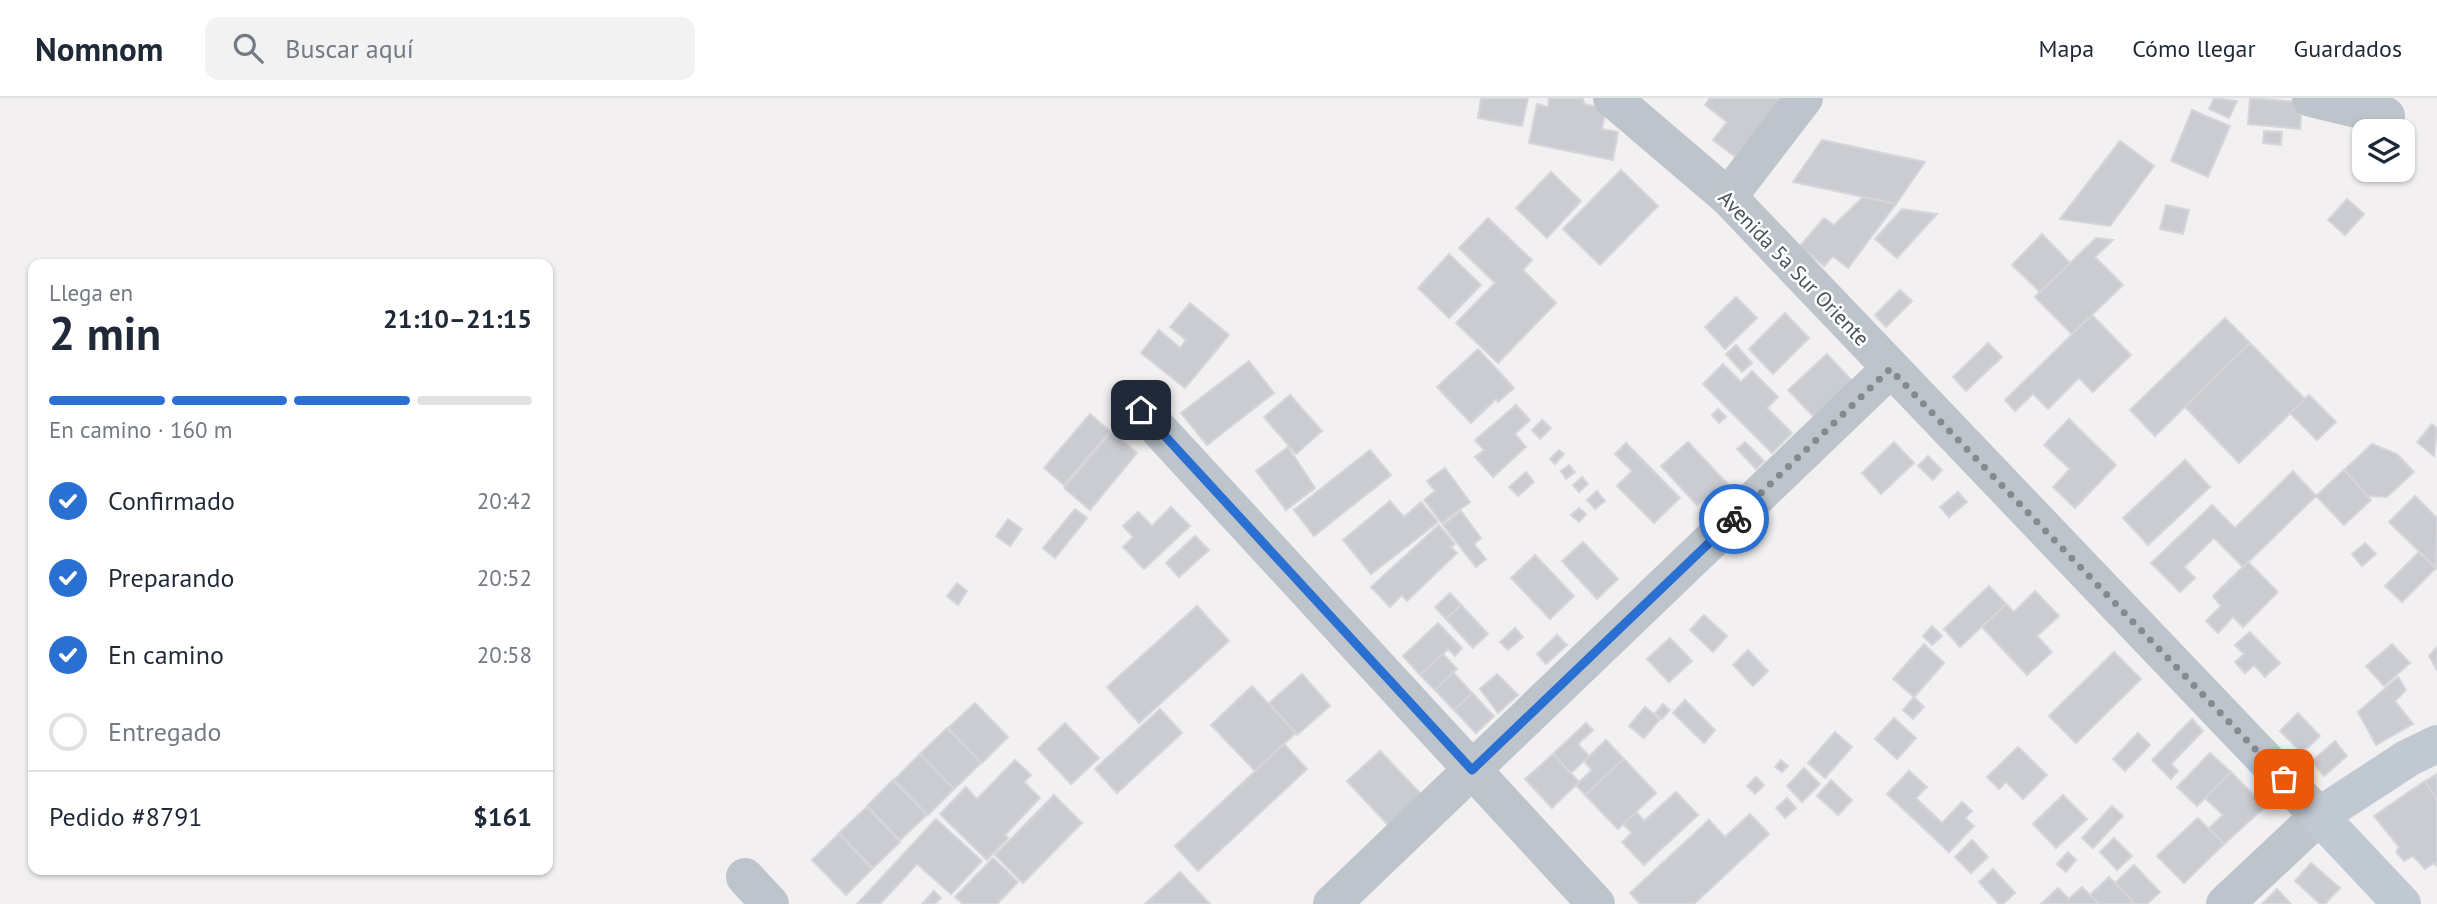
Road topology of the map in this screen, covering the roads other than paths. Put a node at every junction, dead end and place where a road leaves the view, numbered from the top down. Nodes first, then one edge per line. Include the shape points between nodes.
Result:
1 (1612, 98) edge
2 (1804, 98) edge
3 (2311, 98) edge
4 (2386, 116) dead end
5 (1728, 197) junction
6 (1890, 369) junction
7 (1141, 410) dead end
8 (2437, 744) edge
9 (1472, 770) junction
10 (2319, 816) junction
11 (1332, 904) edge
12 (1596, 904) edge
13 (2225, 904) edge
14 (2402, 904) edge

1 - 5 street, Avenida 5a Sur Oriente
2 - 5 street
3 - 4 street
5 - 6 street, Avenida 5a Sur Oriente
6 - 9 street
6 - 10 street, Avenida 5a Sur Oriente
7 - 9 street
8 - 10 street
9 - 11 street
9 - 12 street
10 - 13 street
10 - 14 street, Avenida 5a Sur Oriente

